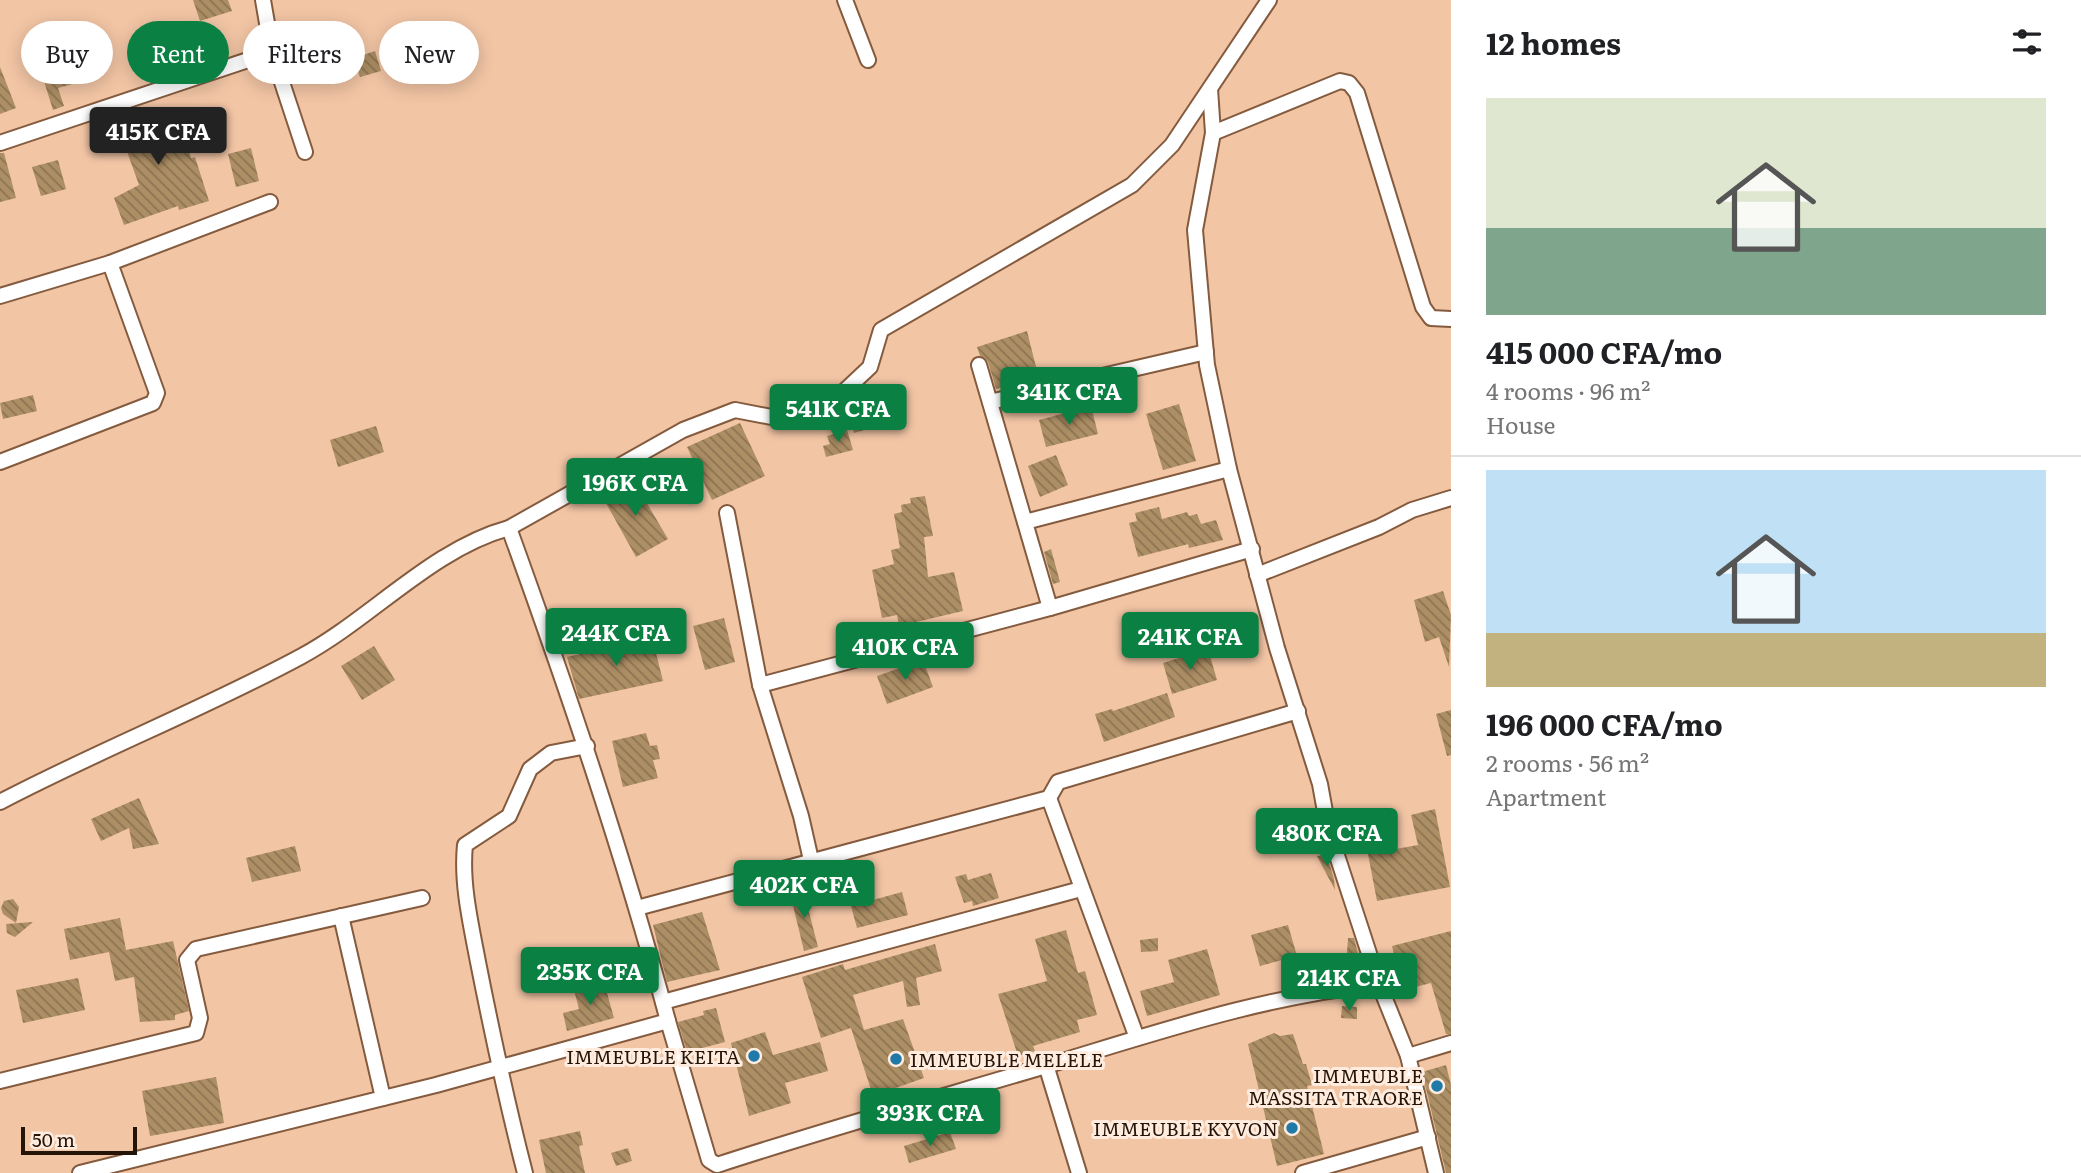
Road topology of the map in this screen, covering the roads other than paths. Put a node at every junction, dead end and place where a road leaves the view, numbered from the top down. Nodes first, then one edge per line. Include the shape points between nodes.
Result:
1 (263, 0) edge
2 (845, 0) edge
3 (1269, 0) edge
4 (267, 21) edge
5 (868, 60) dead end
6 (243, 62) edge
7 (283, 84) edge
8 (1210, 89) junction
9 (1213, 134) junction
10 (0, 143) edge
11 (305, 152) dead end
12 (270, 202) dead end
13 (110, 262) junction
14 (0, 296) edge
15 (1451, 319) edge
16 (1206, 352) junction
17 (979, 365) dead end
18 (990, 402) junction
19 (1, 459) edge
20 (1229, 469) junction
21 (1451, 498) edge
22 (727, 513) dead end
23 (1025, 522) junction
24 (509, 528) junction
25 (1252, 549) junction
26 (1257, 575) junction
27 (1050, 608) junction
28 (760, 685) junction
29 (1298, 711) junction
30 (587, 746) junction
31 (1049, 797) junction
32 (0, 802) edge
33 (811, 860) junction
34 (1081, 889) junction
35 (422, 898) dead end
36 (637, 908) junction
37 (341, 916) junction
38 (1379, 984) junction
39 (663, 1002) junction
40 (668, 1021) junction
41 (1137, 1038) junction
42 (1451, 1044) edge
43 (1408, 1056) junction
44 (1046, 1065) junction
45 (498, 1068) junction
46 (0, 1081) edge
47 (383, 1098) junction
48 (1428, 1137) junction
49 (709, 1169) edge
50 (80, 1173) edge
51 (525, 1173) edge
52 (1079, 1173) edge
53 (1303, 1173) edge
54 (1436, 1173) edge

1 - 4 street
2 - 5 street
3 - 8 street
6 - 10 street
7 - 11 street
8 - 9 street
8 - 24 street via 1172,145 1132,185 881,330 870,367 819,415 782,419 735,410 683,430
9 - 15 street via 1340,81 1349,83 1357,93 1423,307 1431,318
9 - 16 street via 1195,230
12 - 13 street
13 - 14 street
13 - 19 street via 156,398 153,403
16 - 18 street
16 - 20 street
17 - 18 street
18 - 23 street
20 - 23 street
20 - 25 street
21 - 26 street
22 - 28 street
23 - 27 street
24 - 30 street
24 - 32 street via 456,549 355,624 302,656
25 - 26 street
25 - 27 street
26 - 29 street
27 - 28 street
28 - 33 street via 802,816
29 - 31 street via 1058,782
29 - 38 street via 1335,853
30 - 36 street
30 - 45 street via 551,753 530,769 509,816 466,845 463,864
31 - 33 street
31 - 34 street
33 - 36 street
34 - 39 street
34 - 41 street
35 - 37 street
36 - 39 street
37 - 46 street via 196,949 189,955 200,1018 196,1033
37 - 47 street
38 - 41 street via 1313,991 1227,1010
38 - 43 street
39 - 40 street
40 - 45 street
40 - 49 street
41 - 44 street
42 - 43 street
43 - 48 street
44 - 49 street
44 - 52 street
45 - 47 street
45 - 51 street
47 - 50 street
48 - 53 street
48 - 54 street

